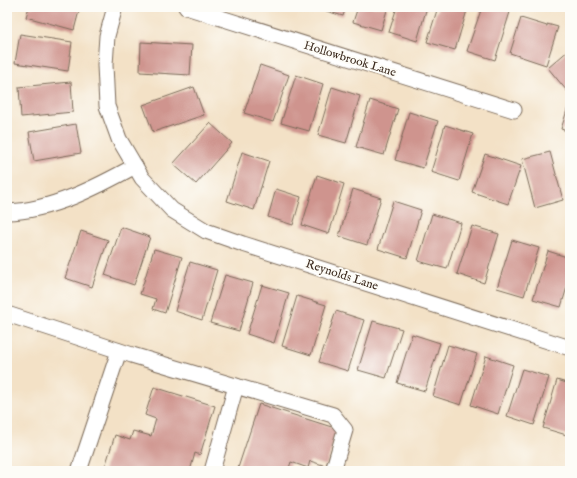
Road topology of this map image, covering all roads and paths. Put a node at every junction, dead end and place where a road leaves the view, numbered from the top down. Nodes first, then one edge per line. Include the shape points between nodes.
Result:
1 (115, 7) edge
2 (186, 7) edge
3 (514, 110) dead end
4 (135, 166) junction
5 (7, 212) edge
6 (7, 314) edge
7 (570, 348) edge
8 (119, 351) junction
9 (236, 386) junction
10 (79, 471) edge
11 (212, 471) edge
12 (333, 471) edge

1 - 4 street, Reynolds Lane via 107,36 107,106 119,139
2 - 3 street, Hollowbrook Lane
4 - 5 street via 95,188 64,200 21,212
4 - 7 street, Reynolds Lane via 142,178 172,210 206,230
6 - 8 street
8 - 9 street
8 - 10 street
9 - 11 street
9 - 12 street via 333,415 345,430

